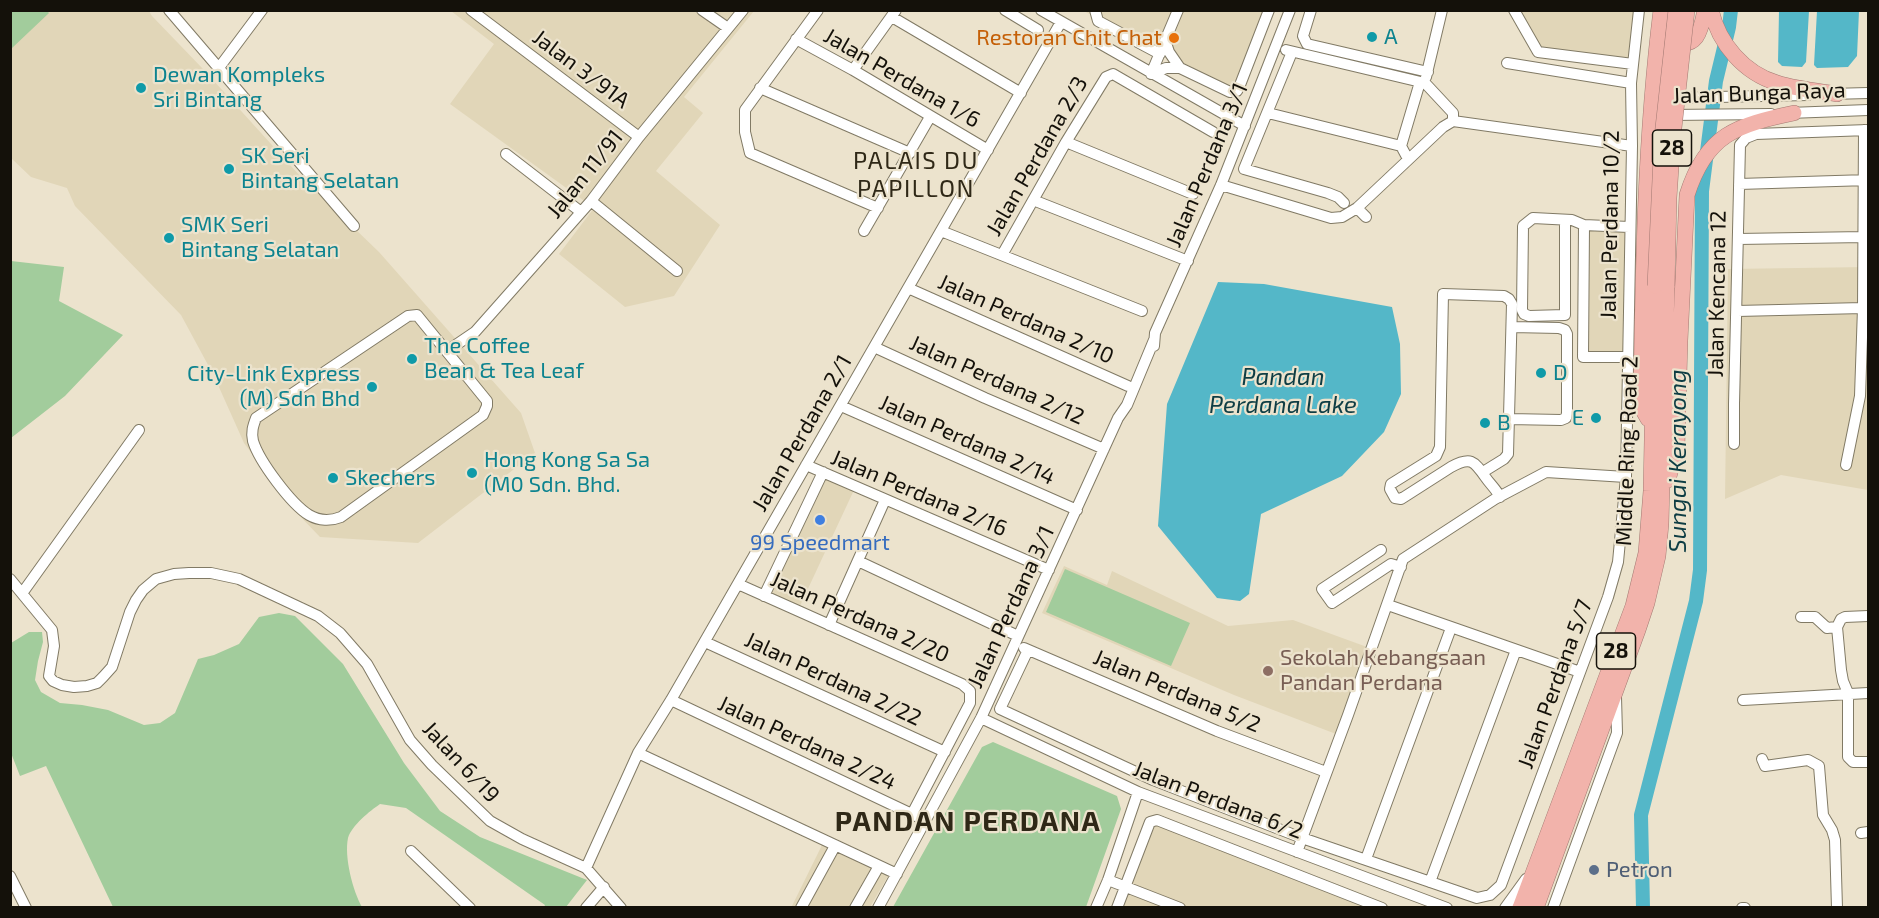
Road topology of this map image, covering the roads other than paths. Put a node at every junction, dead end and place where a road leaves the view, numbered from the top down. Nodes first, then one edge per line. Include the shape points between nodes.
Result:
1 (169, 10) edge
2 (262, 10) edge
3 (471, 10) edge
4 (702, 10) edge
5 (743, 10) edge
6 (818, 10) edge
7 (1005, 10) edge
8 (1041, 10) edge
9 (1178, 10) edge
10 (1269, 10) edge
11 (1290, 10) edge
12 (1311, 10) edge
13 (1443, 10) edge
14 (1514, 10) edge
15 (1639, 10) edge
16 (1661, 10) edge
17 (1676, 10) edge
18 (1687, 10) edge
19 (1705, 10) edge
20 (1711, 10) edge
21 (894, 14) edge
22 (1097, 16) edge
23 (1061, 22) junction
24 (1659, 27) junction
25 (728, 28) junction
26 (1038, 30) dead end
27 (796, 39) junction
28 (1165, 40) junction
29 (1276, 48) junction
30 (1292, 51) junction
31 (1160, 54) junction
32 (1507, 63) dead end
33 (1633, 64) junction
34 (1180, 68) junction
35 (218, 69) junction
36 (853, 70) junction
37 (1152, 74) junction
38 (1424, 79) junction
39 (1631, 83) junction
40 (760, 88) junction
41 (1021, 93) junction
42 (1869, 93) edge
43 (1837, 94) junction
44 (1652, 98) junction
45 (1869, 110) edge
46 (1268, 113) junction
47 (1794, 113) junction
48 (1651, 115) junction
49 (930, 117) junction
50 (1453, 121) junction
51 (1245, 126) junction
52 (1867, 130) edge
53 (1213, 132) dead end
54 (639, 137) junction
55 (1066, 142) junction
56 (1401, 146) junction
57 (1632, 146) junction
58 (988, 150) junction
59 (910, 153) junction
60 (506, 154) dead end
61 (1408, 159) junction
62 (1866, 180) edge
63 (1221, 184) junction
64 (1739, 184) junction
65 (1688, 189) junction
66 (1647, 190) junction
67 (1193, 194) dead end
68 (1033, 200) junction
69 (591, 201) junction
70 (1344, 203) dead end
71 (878, 208) junction
72 (1357, 208) junction
73 (581, 212) junction
74 (1366, 217) dead end
75 (1565, 220) junction
76 (1584, 225) junction
77 (354, 226) dead end
78 (1629, 226) junction
79 (864, 231) dead end
80 (941, 231) junction
81 (1864, 237) junction
82 (1738, 239) junction
83 (1002, 255) junction
84 (1188, 261) junction
85 (677, 271) dead end
86 (1661, 286) junction
87 (908, 288) junction
88 (1866, 307) edge
89 (1142, 311) dead end
90 (1737, 311) junction
91 (1512, 327) junction
92 (1155, 336) junction
93 (874, 347) junction
94 (447, 351) junction
95 (1628, 357) junction
96 (1128, 386) junction
97 (1864, 394) edge
98 (841, 406) junction
99 (1124, 409) junction
100 (1509, 419) junction
101 (1652, 427) junction
102 (139, 430) dead end
103 (1734, 444) dead end
104 (1104, 449) junction
105 (806, 465) junction
106 (1846, 465) dead end
107 (823, 472) junction
108 (1485, 476) junction
109 (1626, 477) junction
110 (1498, 498) junction
111 (885, 500) junction
112 (1662, 503) junction
113 (1077, 510) junction
114 (1381, 550) dead end
115 (858, 561) junction
116 (1049, 570) junction
117 (1399, 571) junction
118 (10, 579) edge
119 (738, 584) junction
120 (23, 592) junction
121 (764, 596) junction
122 (1388, 605) junction
123 (1869, 616) edge
124 (1801, 617) dead end
125 (1839, 623) junction
126 (829, 625) junction
127 (1451, 627) junction
128 (1016, 640) junction
129 (705, 642) junction
130 (1028, 650) junction
131 (1516, 650) junction
132 (1580, 672) junction
133 (1616, 688) junction
134 (1848, 693) junction
135 (1869, 693) edge
136 (671, 700) junction
137 (1743, 700) dead end
138 (981, 718) junction
139 (945, 752) junction
140 (638, 753) junction
141 (1762, 759) dead end
142 (1869, 762) edge
143 (1326, 772) junction
144 (1121, 784) junction
145 (1138, 792) junction
146 (1152, 797) junction
147 (1132, 808) junction
148 (912, 814) junction
149 (926, 821) junction
150 (1302, 838) junction
151 (835, 846) junction
152 (411, 850) dead end
153 (1297, 852) junction
154 (1366, 859) junction
155 (879, 866) junction
156 (1536, 866) junction
157 (586, 868) junction
158 (897, 874) junction
159 (10, 876) edge
160 (1108, 880) junction
161 (1430, 882) junction
162 (1124, 885) junction
163 (604, 887) junction
164 (1560, 892) junction
165 (14, 893) edge
166 (26, 908) edge
167 (470, 908) edge
168 (586, 908) edge
169 (621, 908) edge
170 (801, 908) edge
171 (855, 908) edge
172 (878, 908) edge
173 (1096, 908) edge
174 (1117, 908) edge
175 (1180, 908) edge
176 (1382, 908) edge
177 (1446, 908) edge
178 (1505, 908) edge
179 (1520, 908) edge
180 (1536, 908) edge
181 (1541, 908) edge
182 (1553, 908) edge
183 (1837, 908) edge

1 - 35 street
2 - 35 street
3 - 54 street, Jalan 3/91A
4 - 25 street
5 - 25 street, Jalan 11/91
6 - 27 street
7 - 26 street
8 - 23 street
9 - 28 street
10 - 34 street via 1237,91 1230,92
11 - 29 street, Jalan Perdana 3/1
12 - 38 street via 1303,36 1307,44
13 - 38 street
14 - 33 street via 1538,51
15 - 33 street, Jalan Perdana 10/2
16 - 24 highway
17 - 86 highway, Middle Ring Road 2 / 28, bridge via 1662,137
18 - 86 highway, Middle Ring Road 2 / 28, bridge
19 - 24 highway via 1699,35 1692,42 1666,38
20 - 43 highway via 1729,49 1753,72 1777,83
21 - 36 street
21 - 41 street
22 - 31 street
23 - 37 street
23 - 41 street, Jalan Perdana 2/1
24 - 44 highway
25 - 54 street, Jalan 11/91
27 - 36 street, Jalan Perdana 1/6
27 - 40 street
28 - 31 street
28 - 34 street
29 - 30 street
29 - 51 street, Jalan Perdana 3/1
30 - 38 street
30 - 46 street
31 - 37 street
32 - 39 street
33 - 39 street, Jalan Perdana 10/2
34 - 37 street
35 - 77 street
36 - 49 street, Jalan Perdana 1/6
37 - 51 street
38 - 50 street via 1453,113
38 - 56 street
39 - 57 street, Jalan Perdana 10/2
40 - 59 street
40 - 71 street via 745,110 750,153
41 - 58 street, Jalan Perdana 2/1
42 - 43 street, Jalan Bunga Raya
43 - 44 street, Jalan Bunga Raya
44 - 48 highway
45 - 47 street, Jalan Bunga Raya
46 - 56 street
46 - 70 street via 1244,169 1328,193
47 - 48 street, Jalan Bunga Raya
47 - 65 highway via 1750,123 1722,137 1702,159
48 - 66 highway
49 - 58 street, Jalan Perdana 1/6
49 - 59 street
50 - 57 street
50 - 61 street
51 - 63 street, Jalan Perdana 3/1
52 - 62 street
52 - 64 street, Jalan Kencana 12 via 1756,134 1746,138 1740,145
53 - 55 street, Jalan Perdana 2/3 via 1113,74 1106,77
54 - 69 street, Jalan 11/91
55 - 67 street
55 - 68 street, Jalan Perdana 2/3
56 - 61 street
57 - 78 street, Jalan Perdana 10/2
58 - 80 street, Jalan Perdana 2/1
59 - 71 street
60 - 73 street
61 - 72 street
62 - 64 street
62 - 81 street
63 - 72 street via 1331,218 1342,217
63 - 84 street, Jalan Perdana 3/1
64 - 82 street, Jalan Kencana 12
65 - 66 highway via 1680,179 1662,174
65 - 112 highway via 1677,447
66 - 101 highway via 1641,397
68 - 83 street, Jalan Perdana 2/3
68 - 84 street
69 - 73 street, Jalan 11/91
69 - 85 street
71 - 79 street
72 - 74 street
73 - 94 street, Jalan 11/91 via 475,332
75 - 75 street via 1533,218 1523,226 1522,310 1528,316 1565,315
75 - 76 street
76 - 78 street
76 - 95 street via 1582,357
78 - 95 street, Jalan Perdana 10/2
80 - 83 street
80 - 87 street, Jalan Perdana 2/1
81 - 82 street
81 - 88 street
82 - 90 street, Jalan Kencana 12 via 1741,269
83 - 89 street
84 - 92 street, Jalan Perdana 3/1
86 - 101 highway, Middle Ring Road 2 / 28
86 - 112 highway, Middle Ring Road 2 / 28
87 - 93 street, Jalan Perdana 2/1
87 - 96 street, Jalan Perdana 2/10
88 - 90 street
88 - 97 street
90 - 103 street, Jalan Kencana 12
91 - 100 street
91 - 100 street via 1559,328 1567,334 1567,413 1562,420
91 - 108 street via 1509,298 1443,294 1439,451 1390,484 1390,489 1395,498 1401,499 1459,462 1476,463
92 - 96 street, Jalan Perdana 3/1 via 1150,338
92 - 99 street, Jalan Perdana 3/1 via 1153,353 1135,400
93 - 98 street, Jalan Perdana 2/1
93 - 104 street, Jalan Perdana 2/12
94 - 94 street via 487,401 483,415 341,517 332,520 310,516 290,499 258,453 252,427 256,418 408,316 417,315
95 - 109 street, Jalan Perdana 10/2
96 - 99 street, Jalan Perdana 3/1
97 - 106 street
98 - 105 street, Jalan Perdana 2/1
98 - 113 street, Jalan Perdana 2/14
99 - 104 street, Jalan Perdana 3/1
100 - 108 street via 1508,454
101 - 156 highway, Middle Ring Road 2 / 28 via 1646,553 1633,606
102 - 120 street
104 - 113 street, Jalan Perdana 3/1
105 - 107 street, Jalan Perdana 2/16
105 - 119 street, Jalan Perdana 2/1
107 - 111 street, Jalan Perdana 2/16
107 - 121 street, Jalan Perdana 2/1
108 - 110 street
109 - 110 street via 1546,472
109 - 132 street, Jalan Perdana 5/7 via 1618,562
110 - 117 street via 1403,559
111 - 115 street
111 - 116 street, Jalan Perdana 2/16
112 - 133 highway, Middle Ring Road 2 / 28 via 1658,556 1647,603
113 - 116 street, Jalan Perdana 3/1
114 - 117 street via 1323,589 1332,603 1391,564
115 - 126 street
115 - 128 street, Jalan Perdana 5/2
116 - 128 street, Jalan Perdana 3/1
117 - 122 street
118 - 120 street
119 - 121 street, Jalan Perdana 2/20
119 - 129 street, Jalan Perdana 2/1
120 - 157 street, Jalan 6/19 via 52,630 54,646 49,676 62,685 74,687 96,683 112,667 130,612 143,590 156,579 189,573 226,575 318,616 340,633 367,664 410,740 490,820
121 - 126 street, Jalan Perdana 2/20
122 - 127 street
122 - 143 street
123 - 125 street via 1845,617
124 - 125 street via 1815,617 1827,628
125 - 134 street via 1842,676
126 - 139 street, Jalan Perdana 2/20 via 970,691 970,704
127 - 131 street
127 - 154 street
128 - 130 street, Jalan Perdana 5/2
128 - 138 street, Jalan Perdana 3/1
129 - 136 street, Jalan Perdana 2/1
129 - 139 street, Jalan Perdana 2/22
130 - 143 street, Jalan Perdana 5/2 via 1217,731
130 - 150 street via 1000,709 1153,780
131 - 132 street
131 - 161 street
132 - 161 street, Jalan Perdana 5/7 via 1501,885 1490,895 1477,898
133 - 164 street via 1617,733
133 - 180 highway, Middle Ring Road 2 / 28
134 - 135 street
134 - 137 street
134 - 142 street via 1847,753 1852,762
136 - 140 street, Jalan Perdana 2/1
136 - 148 street, Jalan Perdana 2/24
138 - 144 street, Jalan Perdana 6/2
138 - 149 street, Jalan Perdana 3/1
139 - 148 street, Jalan Perdana 2/20
140 - 151 street
140 - 157 street, Jalan Perdana 2/1
141 - 183 street via 1765,766 1808,760 1819,766 1822,815 1835,840
143 - 150 street
144 - 145 street, Jalan Perdana 6/2
144 - 147 street
145 - 146 street, Jalan Perdana 6/2
145 - 147 street
146 - 147 street
146 - 153 street, Jalan Perdana 6/2
147 - 160 street
148 - 149 street, Jalan Perdana 2/24
149 - 158 street, Jalan Perdana 3/1
150 - 153 street
150 - 154 street
151 - 155 street
151 - 170 street
152 - 167 street
153 - 177 street, Jalan Perdana 6/2
154 - 161 street
155 - 158 street
155 - 171 street
156 - 178 street
156 - 179 highway, Middle Ring Road 2 / 28
157 - 163 street
158 - 172 street, Jalan Perdana 3/1
159 - 165 street
160 - 162 street
160 - 173 street
162 - 174 street
162 - 175 street
162 - 176 street via 1150,822 1157,820
163 - 168 street
163 - 169 street
164 - 181 street
164 - 182 street
165 - 166 street

